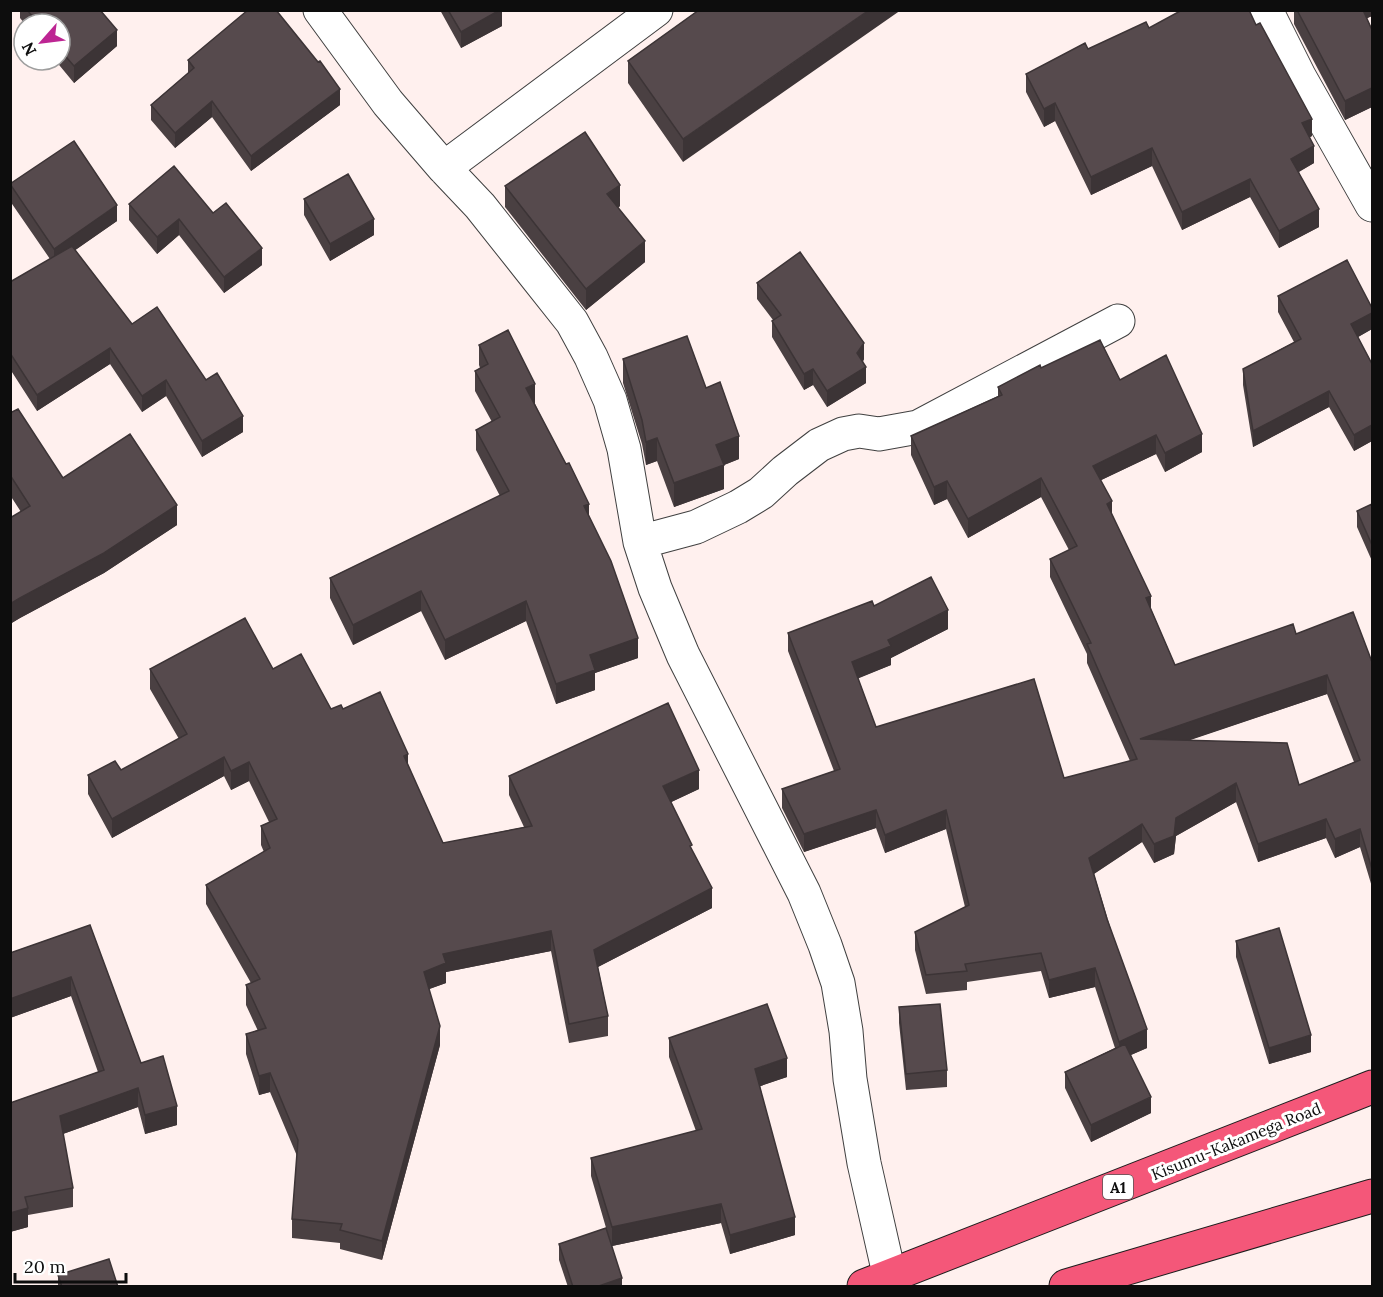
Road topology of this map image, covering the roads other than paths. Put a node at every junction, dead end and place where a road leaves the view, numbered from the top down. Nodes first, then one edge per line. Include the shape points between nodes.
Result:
1 (320, 10) edge
2 (656, 10) edge
3 (1266, 10) edge
4 (444, 168) junction
5 (1372, 205) edge
6 (1118, 321) dead end
7 (640, 542) junction
8 (1372, 1086) edge
9 (1372, 1196) edge
10 (877, 1282) edge
11 (1066, 1287) edge

1 - 4 street via 388,103
2 - 4 street
3 - 5 street
4 - 7 street via 480,206 572,322 591,357 610,400 624,449
6 - 7 street via 918,428 843,434 819,445 738,507 696,527
7 - 10 street via 683,655 804,893 838,983
8 - 10 highway, Kisumu-Kakamega Road / A1
9 - 11 highway

